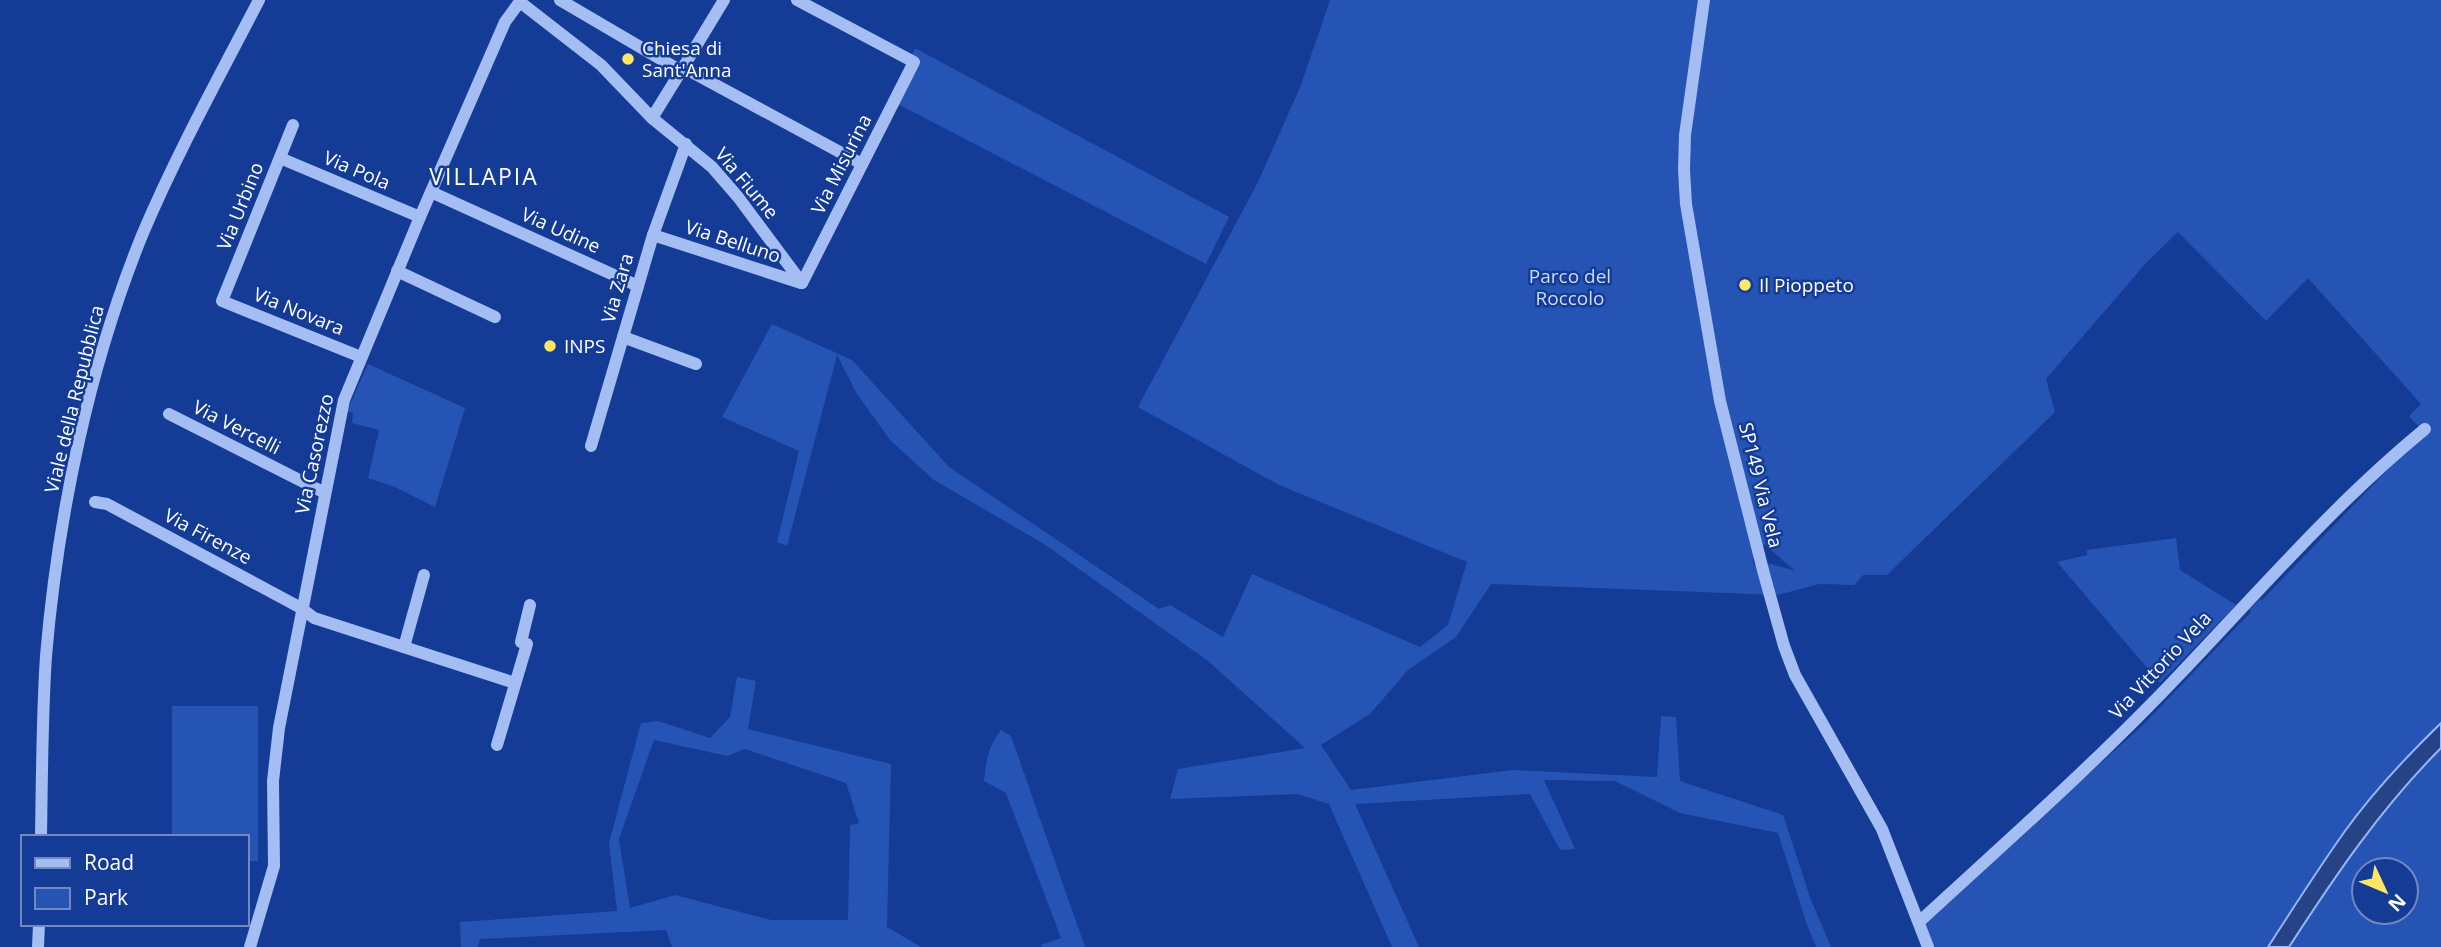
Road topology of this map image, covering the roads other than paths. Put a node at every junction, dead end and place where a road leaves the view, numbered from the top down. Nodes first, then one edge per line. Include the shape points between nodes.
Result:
1 (259, 0) edge
2 (559, 0) edge
3 (724, 0) edge
4 (797, 0) edge
5 (1704, 0) edge
6 (521, 1) edge
7 (681, 71) junction
8 (652, 118) junction
9 (293, 125) dead end
10 (686, 144) junction
11 (280, 158) junction
12 (862, 164) junction
13 (431, 192) junction
14 (420, 217) junction
15 (653, 236) junction
16 (397, 271) junction
17 (802, 283) junction
18 (638, 286) junction
19 (222, 301) joint
20 (495, 317) dead end
21 (623, 337) junction
22 (361, 357) junction
23 (696, 364) dead end
24 (169, 414) dead end
25 (2425, 429) dead end
26 (592, 446) dead end
27 (325, 494) junction
28 (95, 502) dead end
29 (424, 575) dead end
30 (530, 606) dead end
31 (301, 608) junction
32 (404, 647) junction
33 (515, 683) junction
34 (497, 745) dead end
35 (41, 835) edge
36 (1919, 922) junction
37 (39, 926) edge
38 (38, 947) edge
39 (250, 947) edge
40 (1928, 947) edge

1 - 35 street, Viale della Repubblica via 143,234 95,382 52,594
2 - 7 street
3 - 7 street
4 - 12 street, Via Misurina via 914,62
5 - 36 street, SP149 Via Vela via 1684,170 1720,401 1792,668 1882,829
6 - 8 street, Via Fiume via 601,65
6 - 13 street, Via Casorezzo via 505,22
7 - 8 street
7 - 12 street via 688,70
8 - 10 street, Via Fiume
9 - 11 street, Via Urbino
10 - 15 street, Via Zara
10 - 17 street, Via Fiume via 738,197
11 - 14 street, Via Pola
11 - 19 street, Via Urbino
12 - 17 street, Via Misurina
13 - 14 street, Via Casorezzo
13 - 18 street, Via Udine
14 - 16 street, Via Casorezzo
15 - 17 street, Via Belluno
15 - 18 street, Via Zara
16 - 20 street
16 - 22 street, Via Casorezzo
18 - 21 street, Via Zara
19 - 22 street, Via Novara
21 - 23 street
21 - 26 street, Via Zara
22 - 27 street, Via Casorezzo via 344,400
24 - 27 street, Via Vercelli
25 - 36 street, Via Vittorio Vela via 2247,601 2113,743
27 - 31 street, Via Casorezzo
28 - 31 street, Via Firenze via 107,504
29 - 32 street
30 - 33 street via 521,642 527,644
31 - 32 street, Via Firenze via 314,618
31 - 39 street, Via Casorezzo via 279,728 274,866
32 - 33 street, Via Firenze
33 - 34 street
36 - 40 street, SP149 Via Vela
37 - 38 street

